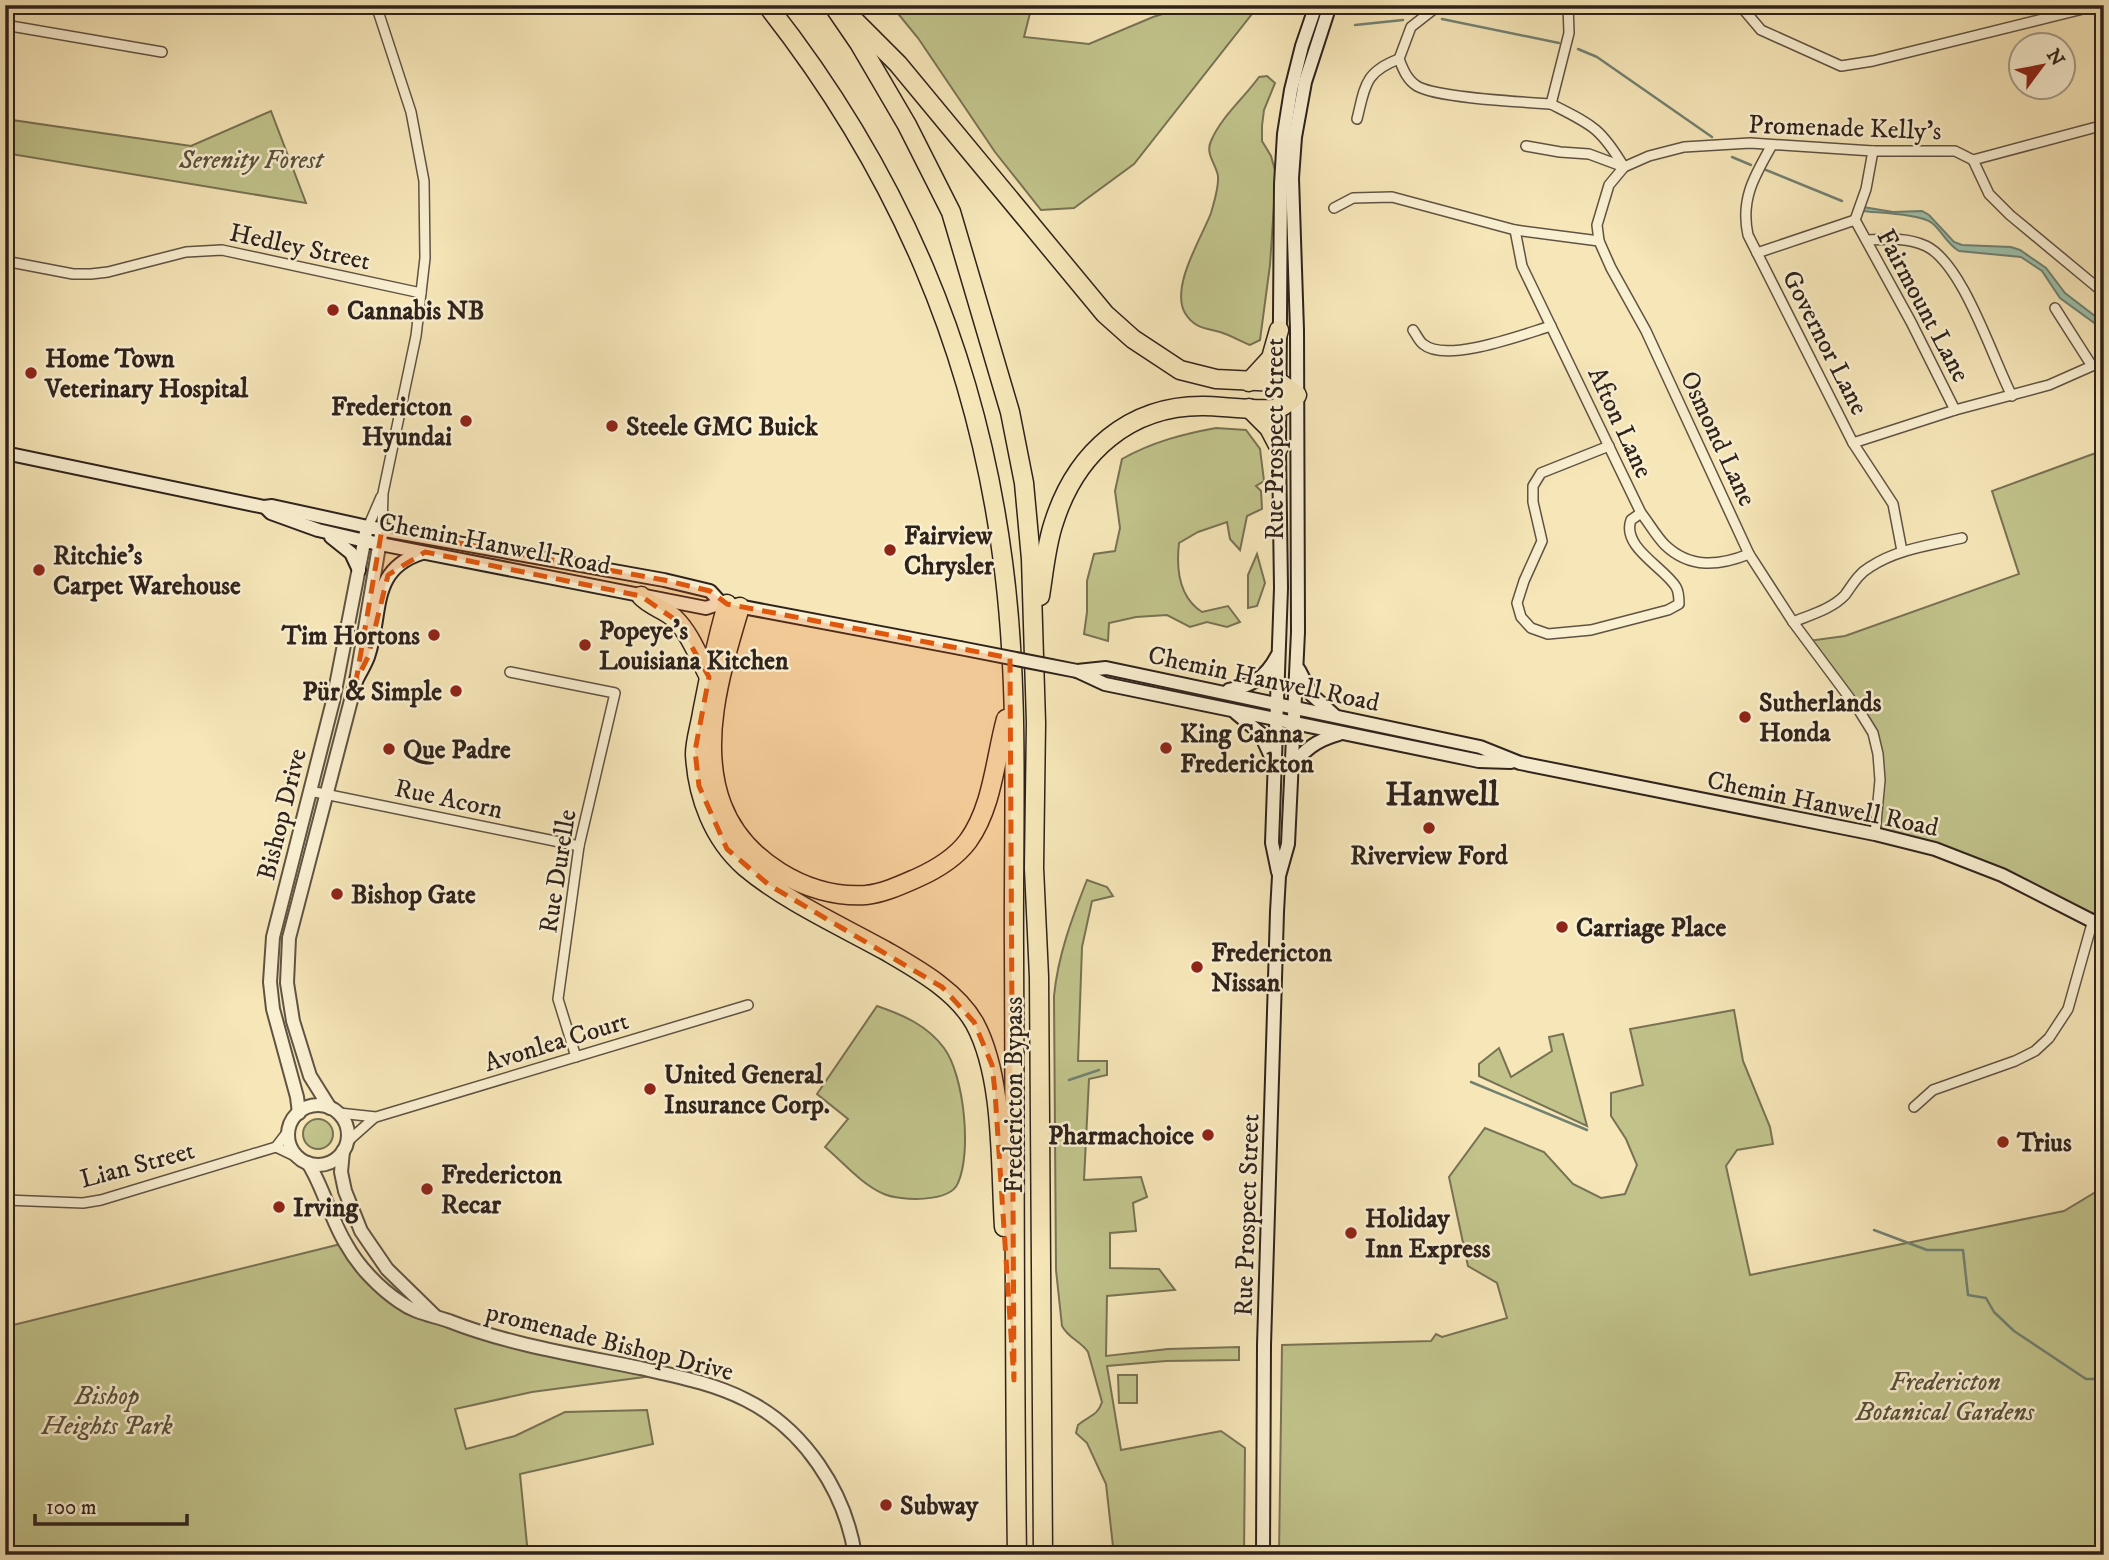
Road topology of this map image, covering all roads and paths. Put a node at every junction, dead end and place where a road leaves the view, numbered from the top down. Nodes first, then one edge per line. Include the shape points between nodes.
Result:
1 (376, 5) edge
2 (767, 5) edge
3 (833, 5) edge
4 (839, 5) edge
5 (1316, 5) edge
6 (1330, 5) edge
7 (1444, 5) edge
8 (1568, 5) edge
9 (1744, 5) edge
10 (2099, 5) edge
11 (5, 25) edge
12 (162, 52) dead end
13 (1399, 60) junction
14 (1551, 104) junction
15 (1357, 119) dead end
16 (2104, 125) edge
17 (1772, 145) junction
18 (1526, 146) dead end
19 (1873, 151) junction
20 (1973, 160) junction
21 (1624, 167) junction
22 (1334, 208) dead end
23 (1855, 220) junction
24 (1515, 230) junction
25 (1867, 240) junction
26 (1599, 241) junction
27 (1758, 253) junction
28 (5, 261) edge
29 (421, 293) junction
30 (2104, 293) edge
31 (2055, 308) dead end
32 (1551, 326) junction
33 (1279, 330) junction
34 (1413, 330) dead end
35 (1249, 382) junction
36 (1279, 382) junction
37 (1297, 395) junction
38 (2012, 396) junction
39 (1249, 408) junction
40 (1279, 408) junction
41 (1955, 410) junction
42 (1853, 443) junction
43 (1609, 446) junction
44 (1279, 447) junction
45 (5, 453) edge
46 (383, 493) junction
47 (264, 507) junction
48 (1641, 513) junction
49 (368, 527) junction
50 (383, 529) junction
51 (318, 530) junction
52 (1962, 538) dead end
53 (365, 541) junction
54 (380, 544) junction
55 (1902, 551) junction
56 (425, 552) junction
57 (1749, 554) junction
58 (359, 570) junction
59 (641, 596) junction
60 (729, 605) junction
61 (1793, 622) junction
62 (1034, 634) junction
63 (1279, 653) junction
64 (1297, 665) junction
65 (1077, 671) junction
66 (510, 672) dead end
67 (709, 677) junction
68 (356, 681) junction
69 (1221, 691) junction
70 (1013, 696) junction
71 (1278, 704) junction
72 (1294, 708) junction
73 (1233, 710) junction
74 (1337, 718) junction
75 (1277, 719) junction
76 (1293, 723) junction
77 (1341, 733) junction
78 (1520, 763) junction
79 (1275, 765) junction
80 (1290, 769) junction
81 (310, 791) junction
82 (327, 794) junction
83 (1875, 834) junction
84 (579, 846) junction
85 (1279, 876) junction
86 (2098, 923) edge
87 (748, 1005) dead end
88 (576, 1057) junction
89 (1914, 1107) dead end
90 (334, 1111) junction
91 (299, 1112) junction
92 (376, 1117) junction
93 (289, 1130) junction
94 (345, 1146) junction
95 (276, 1147) junction
96 (303, 1160) junction
97 (5, 1199) edge
98 (435, 1316) junction
99 (1014, 1380) junction
100 (855, 1555) edge
101 (1017, 1555) edge
102 (1043, 1555) edge
103 (1263, 1555) edge

1 - 29 street via 411,112 424,181
2 - 70 highway via 867,148 902,215 955,345 990,479 1003,564
3 - 62 highway via 907,125 951,212 1000,376 1024,483
4 - 35 highway via 898,64 1105,314 1180,370
5 - 33 main road, Rue Prospect Street via 1284,134
6 - 37 main road, Rue Prospect Street via 1305,82 1295,137
7 - 13 street via 1411,27
8 - 14 street via 1569,33
9 - 10 street via 1761,30 1841,66
11 - 12 street
13 - 14 street via 1405,75 1417,86
13 - 15 street via 1381,66 1366,83
14 - 21 street via 1593,125
16 - 20 street, Promenade Kelly's
17 - 19 street, Promenade Kelly's
17 - 21 street, Promenade Kelly's via 1684,147
17 - 27 street, Governor Lane via 1752,180 1744,215
18 - 21 street via 1589,154
19 - 20 street, Promenade Kelly's via 1955,151
19 - 23 street
20 - 30 street via 1989,194
21 - 26 street via 1603,201 1597,225
22 - 24 street via 1353,198 1392,197
23 - 25 street, Fairmount Lane
23 - 27 street
24 - 26 street
24 - 32 street, Afton Lane via 1522,266
25 - 38 street via 1898,238 1926,246 1946,261 1962,285
25 - 41 street, Fairmount Lane
26 - 57 street, Osmond Lane
27 - 42 street, Governor Lane
28 - 29 street, Hedley Street via 91,274 186,252 222,250
29 - 46 street
31 - 38 street, Governor Lane via 2092,366
32 - 34 street via 1483,347 1459,349 1423,344
32 - 43 street, Afton Lane
33 - 35 highway via 1271,358
33 - 36 main road, Rue Prospect Street
35 - 36 highway
36 - 37 highway
36 - 40 main road, Rue Prospect Street
37 - 40 highway
37 - 64 main road, Rue Prospect Street
38 - 41 street, Governor Lane
39 - 40 highway
39 - 44 highway via 1269,428
39 - 62 highway via 1176,407 1126,425 1104,440 1066,491 1053,524
40 - 44 main road, Rue Prospect Street
41 - 42 street, Governor Lane
42 - 55 street via 1893,504
43 - 48 street, Afton Lane
43 - 48 street via 1541,473 1532,486 1542,541 1517,603 1531,628 1548,634 1591,630 1679,604 1676,586 1644,556 1630,533 1631,520
44 - 63 main road, Rue Prospect Street
45 - 47 main road, Chemin Hanwell Road
46 - 49 street
46 - 50 street
47 - 49 main road, Chemin Hanwell Road
47 - 51 main road, Chemin Hanwell Road
48 - 57 street, Afton Lane via 1665,545 1683,557 1726,564
49 - 50 main road, Chemin Hanwell Road
49 - 53 main road, Bishop Drive
50 - 54 main road, Bishop Drive
50 - 60 main road, Chemin Hanwell Road via 676,583 710,591
51 - 53 main road, Chemin Hanwell Road
51 - 58 main road via 346,548
52 - 55 street
53 - 54 main road, Chemin Hanwell Road
53 - 58 main road, Bishop Drive
54 - 56 main road, Chemin Hanwell Road
54 - 68 main road, Bishop Drive
55 - 61 street via 1868,567 1827,608
56 - 59 main road, Chemin Hanwell Road
56 - 68 main road via 398,564 388,575 368,657
57 - 61 street, Osmond Lane
58 - 81 main road, Bishop Drive
59 - 60 main road, Chemin Hanwell Road via 706,608
59 - 67 highway via 677,621
60 - 65 main road, Chemin Hanwell Road, bridge
60 - 67 highway
60 - 70 highway via 712,751 722,806 751,850 806,884 843,895 868,895 929,873 949,859 968,841 992,785
61 - 83 street, Osmond Lane via 1872,733 1880,780
62 - 102 highway, Fredericton Bypass
63 - 69 main road via 1261,679
63 - 71 main road, Rue Prospect Street
64 - 72 main road, Rue Prospect Street
64 - 74 main road via 1312,695
65 - 69 main road, Chemin Hanwell Road via 1106,668
65 - 73 main road, Chemin Hanwell Road via 1105,684
66 - 84 street, Rue Durelle via 615,693
67 - 99 highway via 695,751 699,786 715,831 727,849 769,885 942,987 974,1023 992,1065
68 - 82 main road, Bishop Drive
69 - 71 main road, Chemin Hanwell Road
70 - 99 highway, Fredericton Bypass
71 - 72 main road, Chemin Hanwell Road
71 - 75 main road, Rue Prospect Street
72 - 74 main road, Chemin Hanwell Road
72 - 76 main road, Rue Prospect Street
73 - 75 main road, Chemin Hanwell Road
73 - 79 main road via 1260,733
74 - 78 main road, Chemin Hanwell Road via 1480,747
75 - 76 main road, Chemin Hanwell Road
75 - 79 main road, Rue Prospect Street
76 - 77 main road, Chemin Hanwell Road
76 - 80 main road, Rue Prospect Street
77 - 78 main road, Chemin Hanwell Road via 1479,761
77 - 80 main road via 1312,745
78 - 83 main road, Chemin Hanwell Road
79 - 85 main road, Rue Prospect Street via 1272,843
80 - 85 main road, Rue Prospect Street via 1287,844
81 - 82 street, Rue Acorn
81 - 91 main road, Bishop Drive via 270,958 273,1009
82 - 84 street, Rue Acorn
82 - 90 main road, Bishop Drive via 292,920 287,983 310,1076
83 - 86 main road, Chemin Hanwell Road via 1935,849 2002,875
84 - 88 street, Rue Durelle via 558,999
85 - 103 main road, Rue Prospect Street via 1265,1315
86 - 89 street via 2068,1009 2049,1038 2015,1061 1934,1090
87 - 88 street, Avonlea Court
88 - 92 street, Avonlea Court
90 - 91 main road via 314,1105
90 - 92 street, Avonlea Court
90 - 94 main road via 345,1122
91 - 93 main road
92 - 94 street, Avonlea Court
93 - 95 street
93 - 96 main road via 289,1140
94 - 96 main road via 337,1159 328,1163
94 - 98 main road via 341,1172 361,1231 387,1269
95 - 96 street
95 - 97 street, Lian Street via 101,1200
96 - 98 main road via 319,1181 345,1243 360,1264 400,1303
98 - 100 main road, promenade Bishop Drive via 507,1340 695,1380 746,1399 786,1427 819,1464 845,1514
99 - 101 highway, Fredericton Bypass

